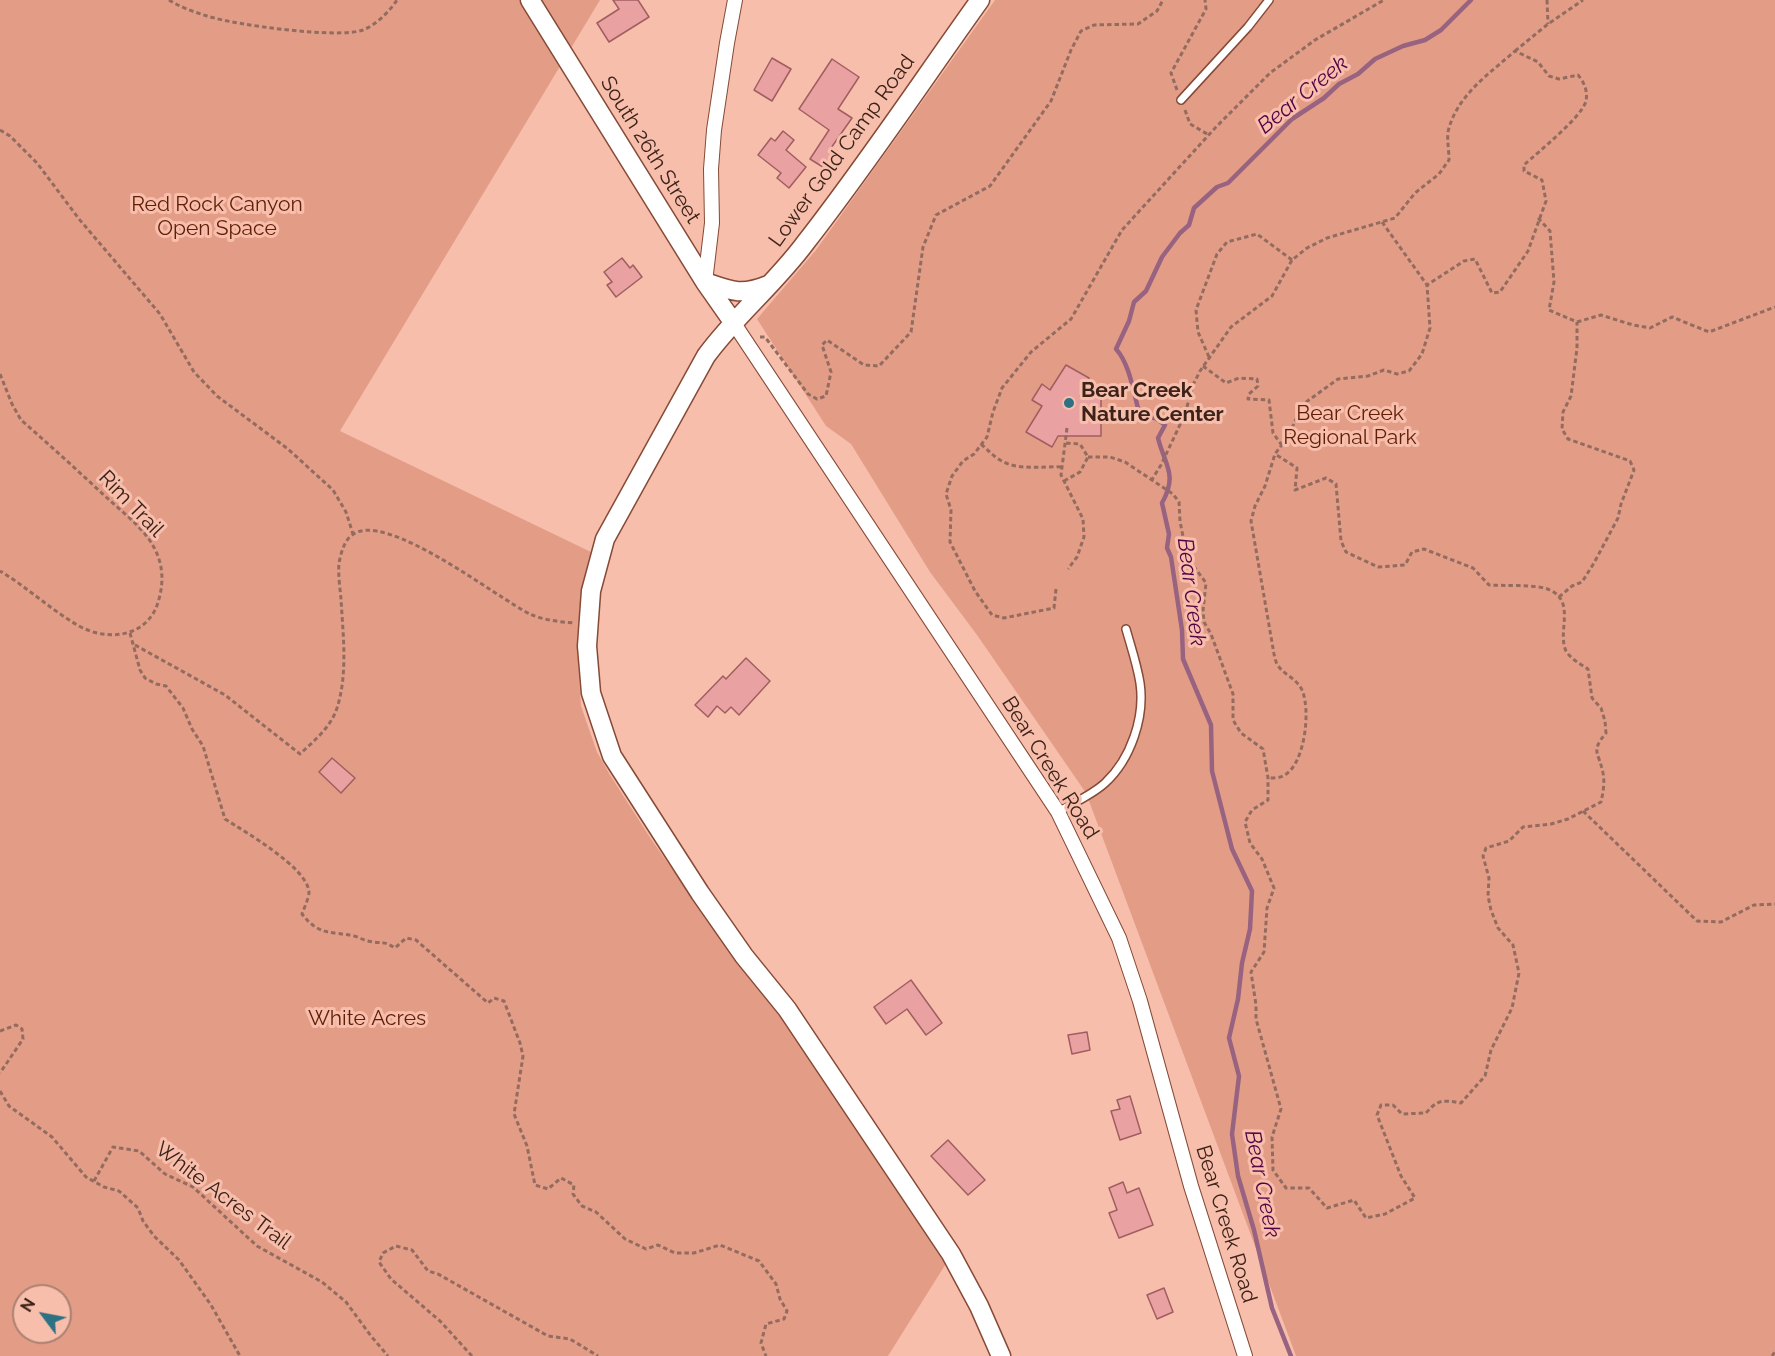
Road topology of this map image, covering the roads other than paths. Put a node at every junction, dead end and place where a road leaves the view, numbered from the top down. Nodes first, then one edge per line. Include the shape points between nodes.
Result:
1 (530, 0) edge
2 (735, 0) edge
3 (980, 0) edge
4 (1269, 0) edge
5 (1181, 100) road end
6 (705, 282) junction
7 (772, 283) junction
8 (737, 328) junction
9 (1126, 629) dead end
10 (1058, 812) junction
11 (1001, 1356) edge
12 (1245, 1356) edge

1 - 6 street, South 26th Street
2 - 6 street via 714,130 712,223
3 - 7 street, Lower Gold Camp Road via 806,243
4 - 5 lane
6 - 7 street via 731,291 751,292
6 - 8 street, South 26th Street
7 - 8 street, Lower Gold Camp Road
8 - 10 street, Bear Creek Road
8 - 11 street, Lower Gold Camp Road via 706,356 605,539 591,591 587,646 591,693 612,756 700,893 787,1009 951,1254
9 - 10 lane via 1140,683 1134,736 1118,769 1104,784
10 - 12 street, Bear Creek Road via 1119,938

